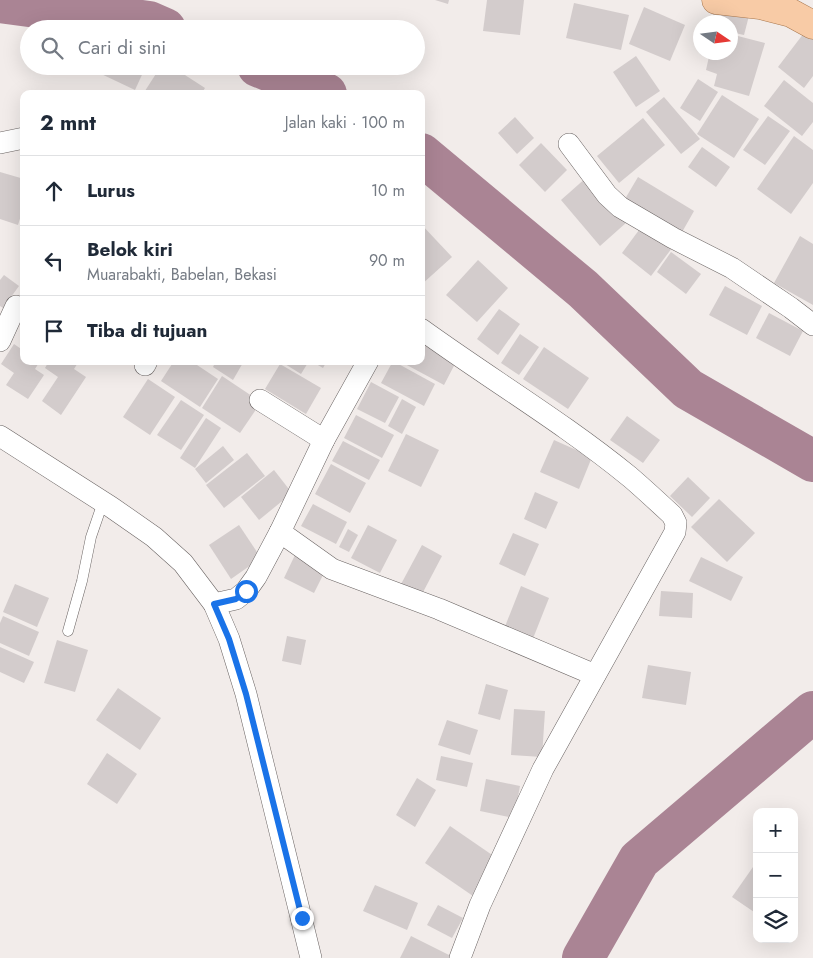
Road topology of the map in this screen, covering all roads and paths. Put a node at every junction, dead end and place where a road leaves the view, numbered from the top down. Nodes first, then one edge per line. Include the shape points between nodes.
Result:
1 (716, 0) edge
2 (799, 13) edge
3 (20, 139) edge
4 (0, 142) edge
5 (569, 144) dead end
6 (16, 306) dead end
7 (813, 325) edge
8 (425, 332) edge
9 (0, 341) edge
10 (366, 365) edge
11 (260, 400) dead end
12 (0, 436) edge
13 (324, 440) junction
14 (102, 505) junction
15 (280, 532) junction
16 (214, 604) junction
17 (68, 631) dead end
18 (595, 675) junction
19 (311, 958) edge
20 (460, 958) edge

1 - 2 main road
3 - 4 street
5 - 7 street via 601,188 620,207 732,268
6 - 9 street
8 - 18 street via 630,476 675,518 675,532
10 - 13 street
11 - 13 street
12 - 14 street
13 - 15 street
14 - 16 street via 169,549
14 - 17 lane
15 - 16 street via 246,591 236,599
15 - 18 street via 332,569 439,609
16 - 19 street via 246,694
18 - 20 street via 543,769 480,905

